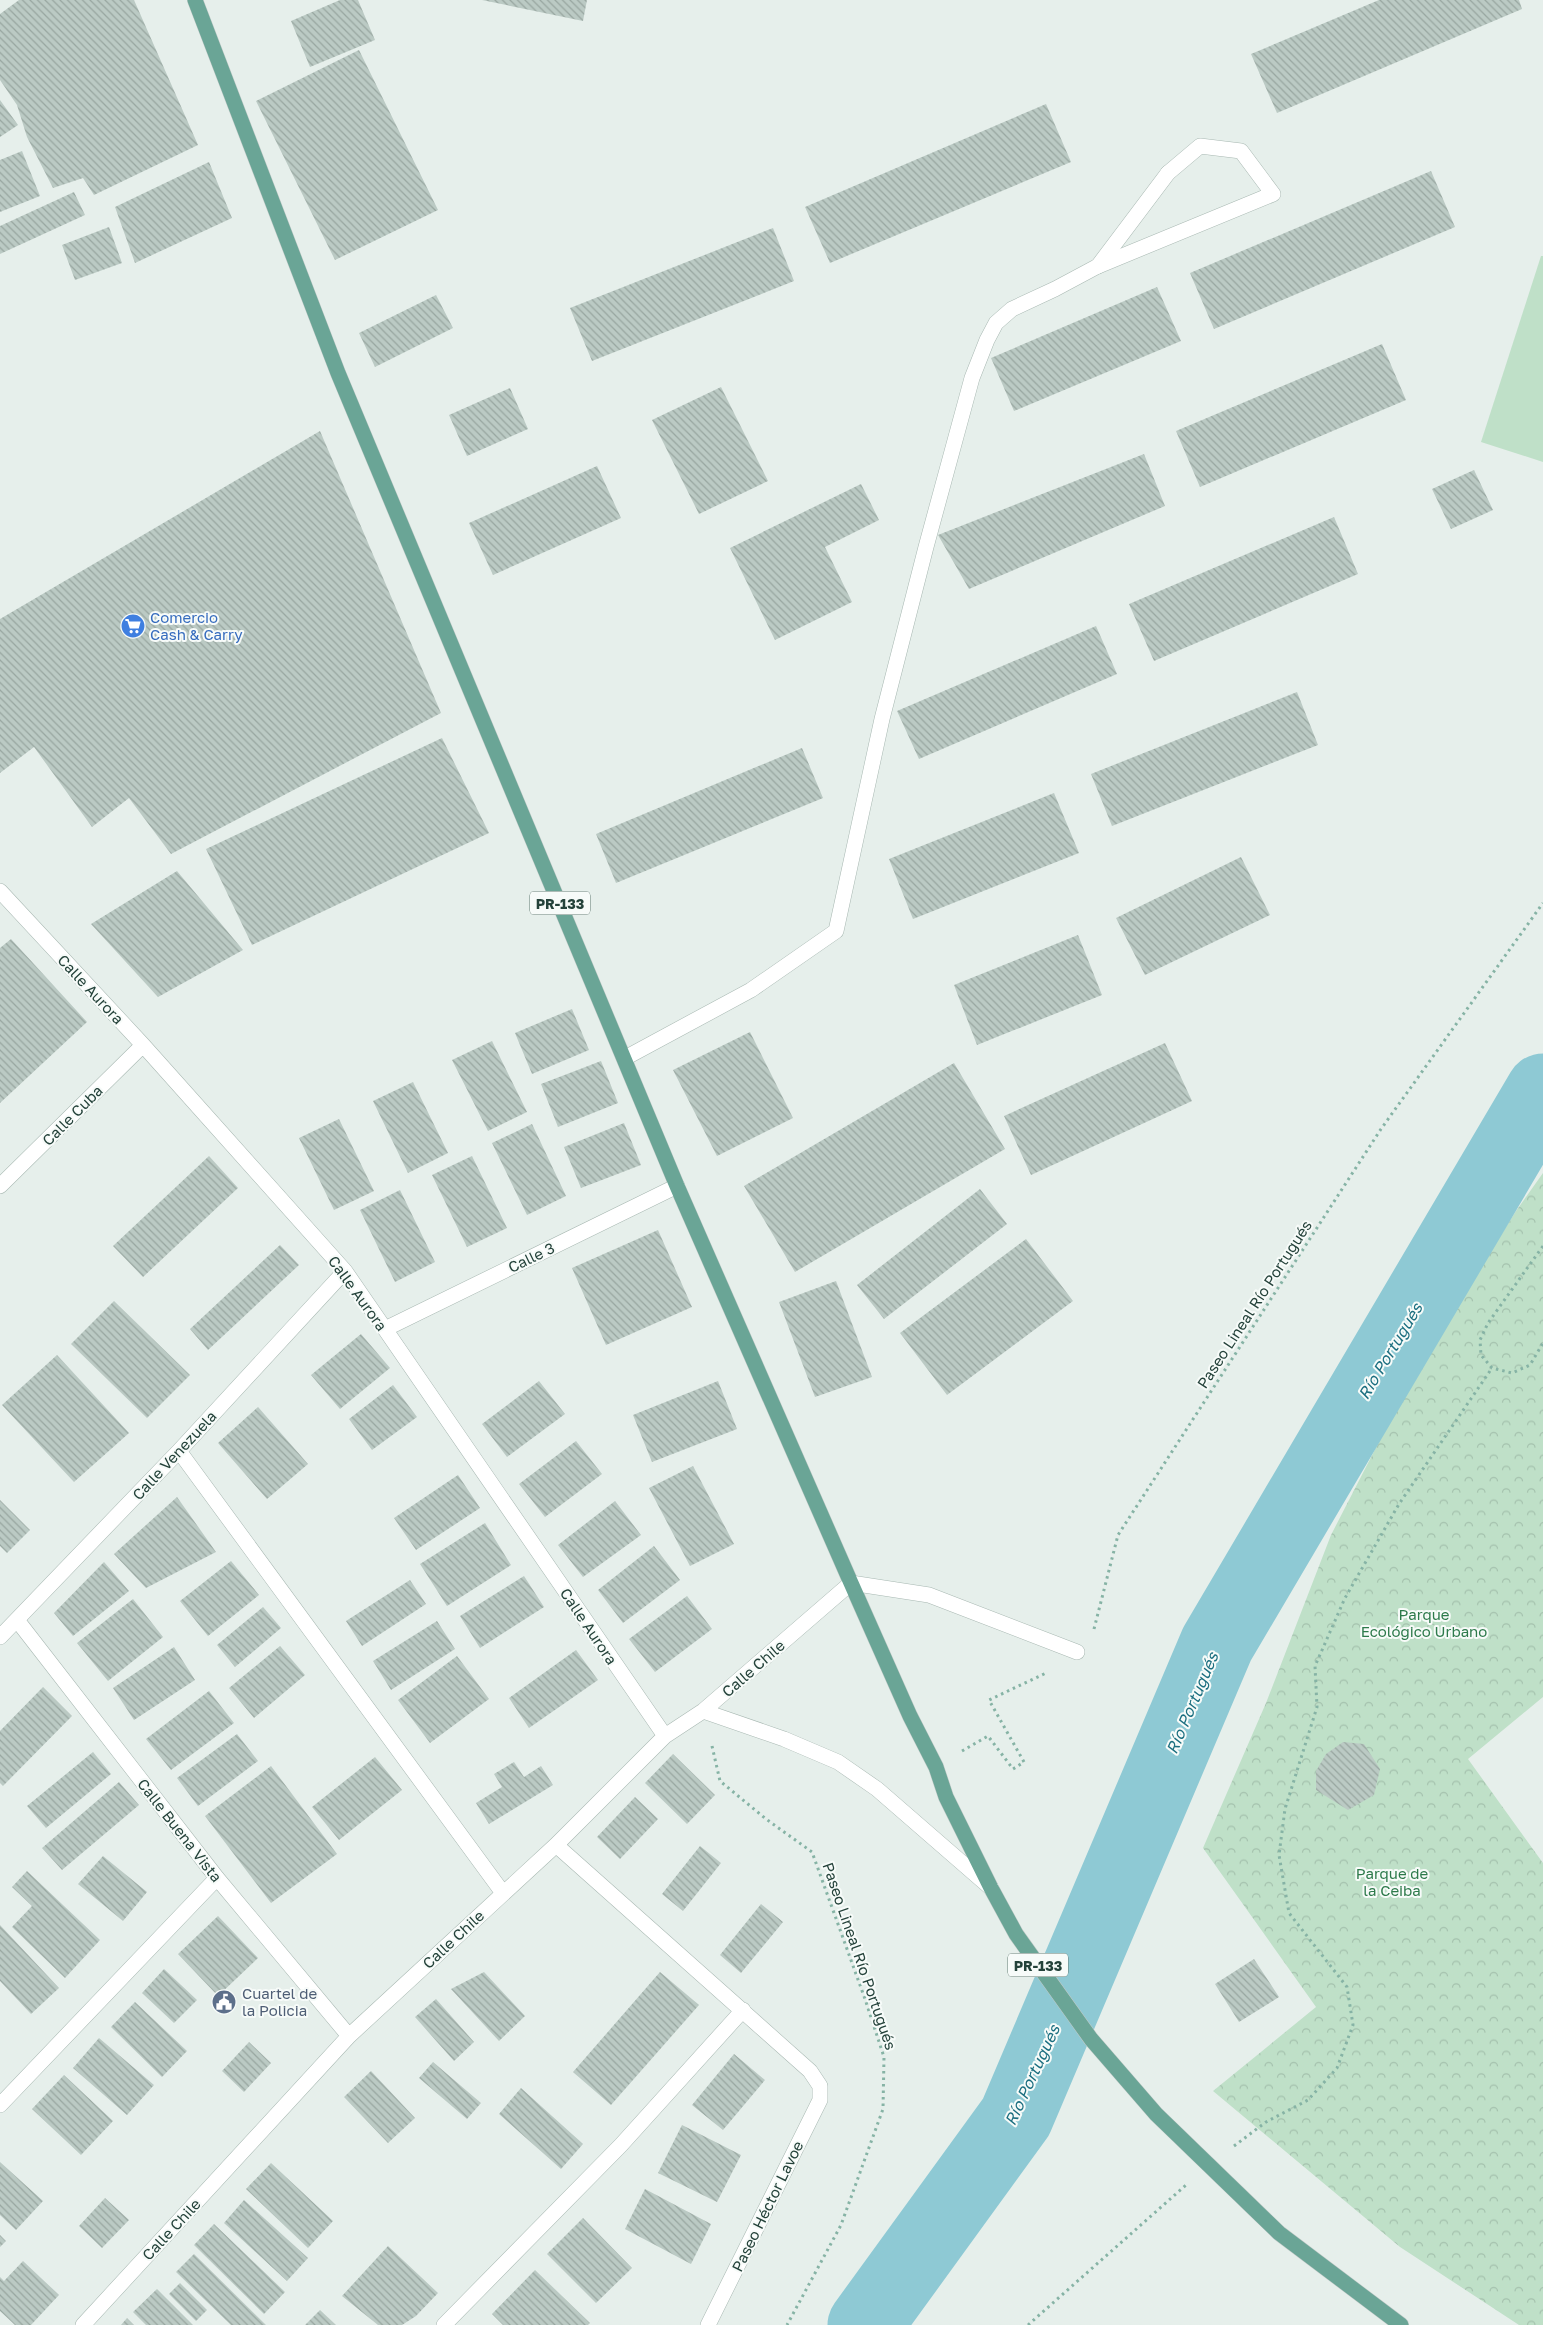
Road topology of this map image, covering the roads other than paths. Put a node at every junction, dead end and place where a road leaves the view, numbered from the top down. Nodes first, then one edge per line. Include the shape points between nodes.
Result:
1 (195, 0) edge
2 (1098, 266) junction
3 (0, 891) edge
4 (143, 1045) junction
5 (625, 1058) junction
6 (0, 1186) edge
7 (677, 1186) junction
8 (345, 1271) junction
9 (385, 1329) junction
10 (179, 1451) junction
11 (851, 1583) junction
12 (17, 1620) junction
13 (0, 1638) edge
14 (1078, 1652) road end
15 (703, 1711) junction
16 (665, 1736) junction
17 (556, 1845) junction
18 (217, 1878) junction
19 (991, 1888) junction
20 (503, 1893) junction
21 (743, 2010) junction
22 (349, 2036) junction
23 (0, 2105) edge
24 (83, 2325) edge
25 (444, 2325) edge
26 (708, 2325) edge
27 (1402, 2325) edge

1 - 5 main road, PR-133 via 338,373
2 - 2 street via 1168,173 1200,146 1241,151 1273,194
2 - 5 street via 1012,309 996,323 972,378 882,720 836,931 751,990
3 - 4 street, Calle Aurora
4 - 6 street, Calle Cuba
4 - 8 street, Calle Aurora
5 - 7 main road, PR-133
7 - 9 street, Calle 3
7 - 11 main road, PR-133
8 - 9 street, Calle Aurora
8 - 10 street, Calle Venezuela
9 - 16 street, Calle Aurora
10 - 12 street, Calle Venezuela
10 - 20 street
11 - 14 street via 930,1595
11 - 15 street, Calle Chile
11 - 19 main road, PR-133 via 936,1767 946,1797
12 - 13 street, Calle Venezuela
12 - 18 street, Calle Buena Vista
15 - 16 street, Calle Chile
15 - 19 street via 838,1762 877,1789
16 - 17 street, Calle Chile
17 - 20 street, Calle Chile
17 - 21 street
18 - 22 street, Calle Buena Vista
18 - 23 street
19 - 27 main road, PR-133 via 1016,1934 1091,2039 1156,2114 1279,2233
20 - 22 street, Calle Chile
21 - 25 street via 621,2145
21 - 26 street, Paseo Héctor Lavoe via 810,2071 820,2086 820,2100
22 - 24 street, Calle Chile

